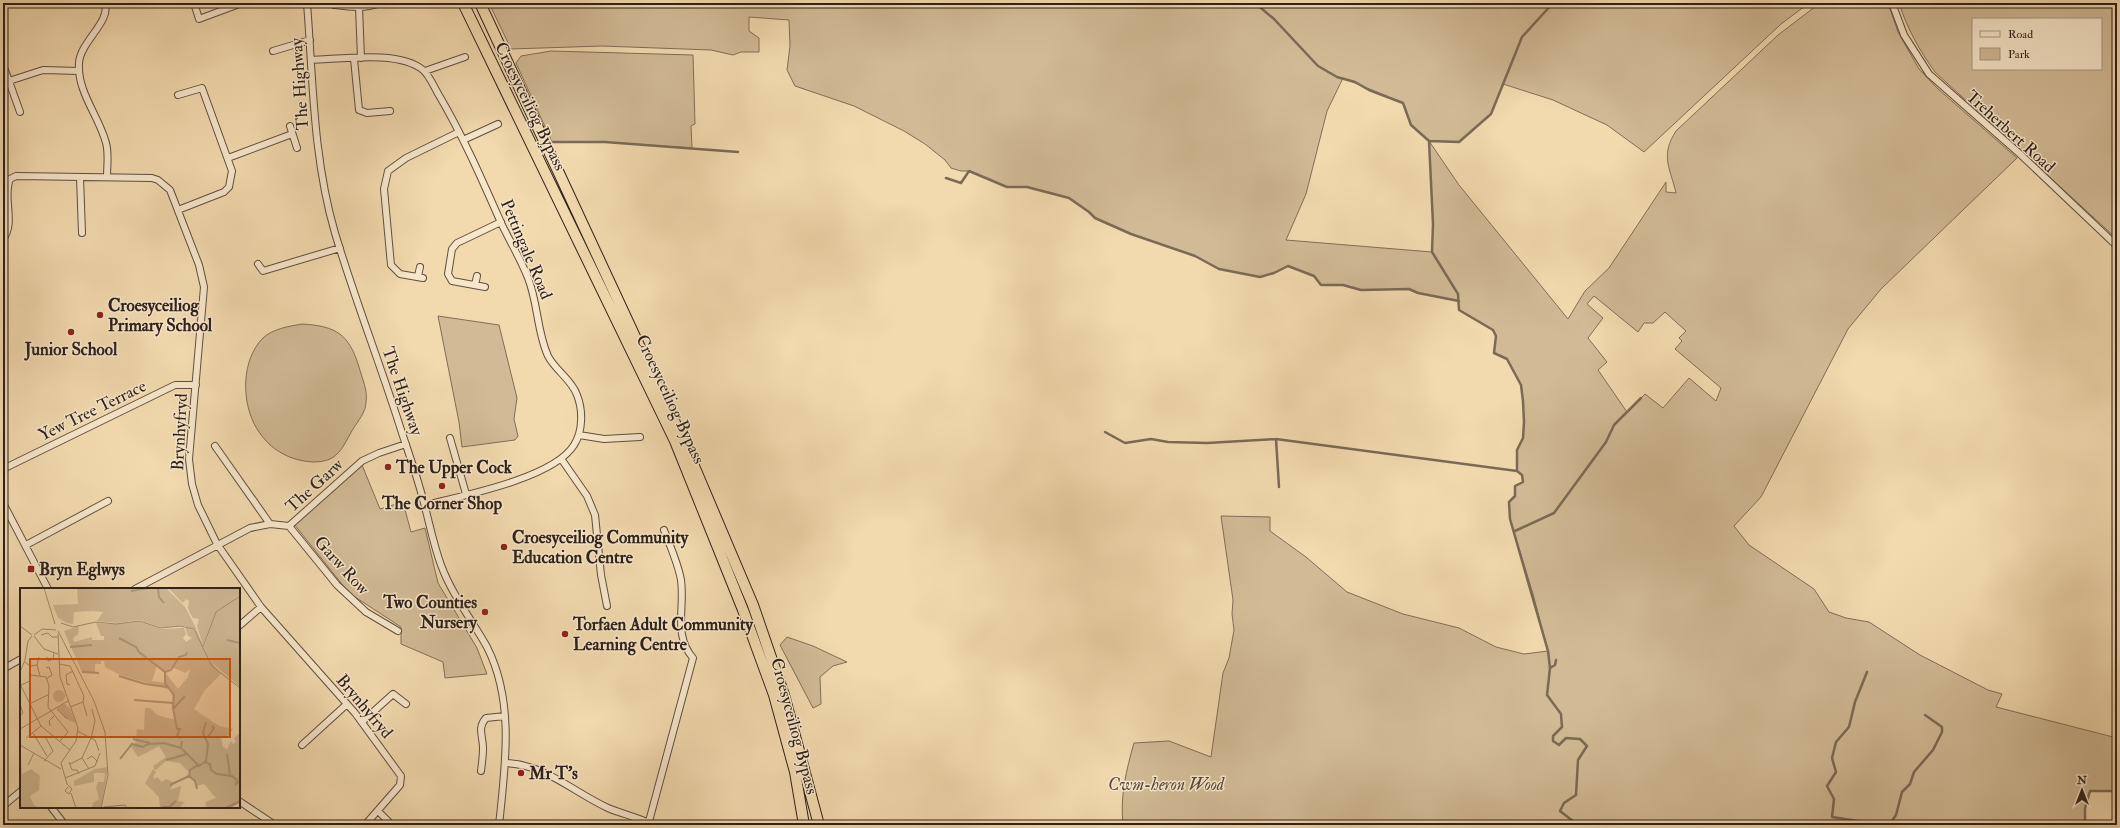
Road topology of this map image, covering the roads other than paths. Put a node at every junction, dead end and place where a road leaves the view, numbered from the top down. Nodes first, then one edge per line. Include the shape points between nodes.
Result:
1 (105, 3) edge
2 (194, 3) edge
3 (242, 3) edge
4 (307, 3) edge
5 (380, 3) edge
6 (463, 3) edge
7 (480, 3) edge
8 (1892, 3) edge
9 (334, 5) dead end
10 (359, 7) junction
11 (310, 40) junction
12 (274, 51) dead end
13 (465, 57) dead end
14 (357, 58) junction
15 (311, 60) junction
16 (3, 65) edge
17 (79, 71) junction
18 (425, 72) junction
19 (9, 81) junction
20 (178, 95) dead end
21 (390, 111) dead end
22 (20, 112) dead end
23 (498, 124) dead end
24 (290, 126) dead end
25 (459, 132) junction
26 (292, 134) junction
27 (463, 140) junction
28 (297, 148) dead end
29 (228, 158) junction
30 (80, 177) junction
31 (107, 177) junction
32 (3, 179) edge
33 (10, 179) junction
34 (178, 210) junction
35 (501, 222) junction
36 (82, 233) dead end
37 (3, 239) edge
38 (2117, 246) edge
39 (340, 248) junction
40 (258, 264) dead end
41 (420, 266) dead end
42 (477, 276) dead end
43 (475, 285) junction
44 (485, 287) dead end
45 (196, 385) junction
46 (579, 435) junction
47 (640, 437) dead end
48 (450, 438) dead end
49 (406, 444) junction
50 (215, 446) dead end
51 (562, 460) junction
52 (3, 469) edge
53 (466, 494) junction
54 (108, 501) dead end
55 (3, 503) edge
56 (425, 505) junction
57 (270, 524) junction
58 (289, 526) junction
59 (664, 530) dead end
60 (217, 544) junction
61 (26, 545) junction
62 (48, 588) edge
63 (137, 588) edge
64 (607, 606) dead end
65 (261, 607) junction
66 (240, 625) edge
67 (398, 631) dead end
68 (20, 660) edge
69 (3, 669) edge
70 (347, 704) junction
71 (406, 704) dead end
72 (505, 716) junction
73 (362, 722) junction
74 (302, 745) dead end
75 (505, 763) junction
76 (481, 771) dead end
77 (20, 792) edge
78 (240, 802) edge
79 (3, 806) edge
80 (52, 808) edge
81 (378, 811) junction
82 (650, 824) edge
83 (65, 825) edge
84 (275, 825) edge
85 (365, 825) edge
86 (392, 825) edge
87 (499, 825) edge
88 (804, 825) edge
89 (819, 825) edge

1 - 17 street via 105,16 84,47 79,61
2 - 3 street via 199,19
4 - 11 street, The Highway
5 - 10 street
6 - 88 highway, Croesyceiliog Bypass via 675,441 774,695 795,772
7 - 89 highway, Croesyceiliog Bypass via 683,440 753,604 784,696
8 - 38 street, Treherbert Road via 1904,34 1929,74 2020,154
9 - 10 street
10 - 14 street
11 - 12 street
11 - 15 street, The Highway
13 - 18 street
14 - 15 street, Pettingale Road
14 - 18 street, Pettingale Road via 388,57 412,62
14 - 21 street via 359,110 367,113
15 - 39 street, The Highway via 325,196
16 - 19 street
17 - 19 street via 43,70
17 - 31 street via 80,80 106,144
18 - 25 street, Pettingale Road
19 - 22 street
20 - 29 street via 202,88
23 - 27 street
24 - 26 street
25 - 27 street, Pettingale Road
25 - 41 street via 406,158 388,171 384,188 391,265 400,274 420,277
26 - 28 street
26 - 29 street
27 - 35 street, Pettingale Road
29 - 34 street via 232,179 224,192
30 - 31 street, Brynhyfryd
30 - 33 street, Brynhyfryd via 16,176
30 - 36 street
31 - 34 street, Brynhyfryd via 158,180 170,190
32 - 33 street, Brynhyfryd
33 - 37 street via 7,186 8,228
34 - 45 street, Brynhyfryd via 199,265 204,287
35 - 43 street via 457,243 452,249 448,274 451,280
35 - 46 street, Pettingale Road via 528,278 549,358 577,393 581,424
39 - 40 street via 263,271
39 - 49 street, The Highway
42 - 43 street
43 - 44 street
45 - 52 street, Yew Tree Terrace via 175,385
45 - 60 street, Brynhyfryd via 190,473 198,505
46 - 47 street via 604,439
46 - 51 street, Pettingale Road via 574,446
48 - 53 street
49 - 56 street, The Highway
49 - 58 street, The Garw via 362,461
50 - 57 street
51 - 53 street, Pettingale Road via 537,472
51 - 64 street via 587,496 595,515 601,576
53 - 56 street, Pettingale Road
54 - 61 street
55 - 61 street
56 - 72 street, The Highway via 441,565 487,648 494,666
57 - 58 street, The Garw
57 - 60 street, The Garw via 250,528
58 - 67 street, Garw Row via 336,585 366,612
59 - 82 street via 681,580 680,626 683,640 693,658
60 - 63 street
60 - 65 street, Brynhyfryd
61 - 62 street
65 - 66 street
65 - 70 street, Brynhyfryd
68 - 69 street
70 - 73 street, Brynhyfryd
70 - 74 street
71 - 73 street via 393,694
72 - 75 street, The Highway
72 - 76 street via 486,718 482,722
73 - 81 street, Brynhyfryd via 401,776 400,785
75 - 82 street via 538,768 608,808
75 - 87 street, The Highway
77 - 79 street
78 - 84 street
80 - 83 street
81 - 85 street, Brynhyfryd
81 - 86 street

